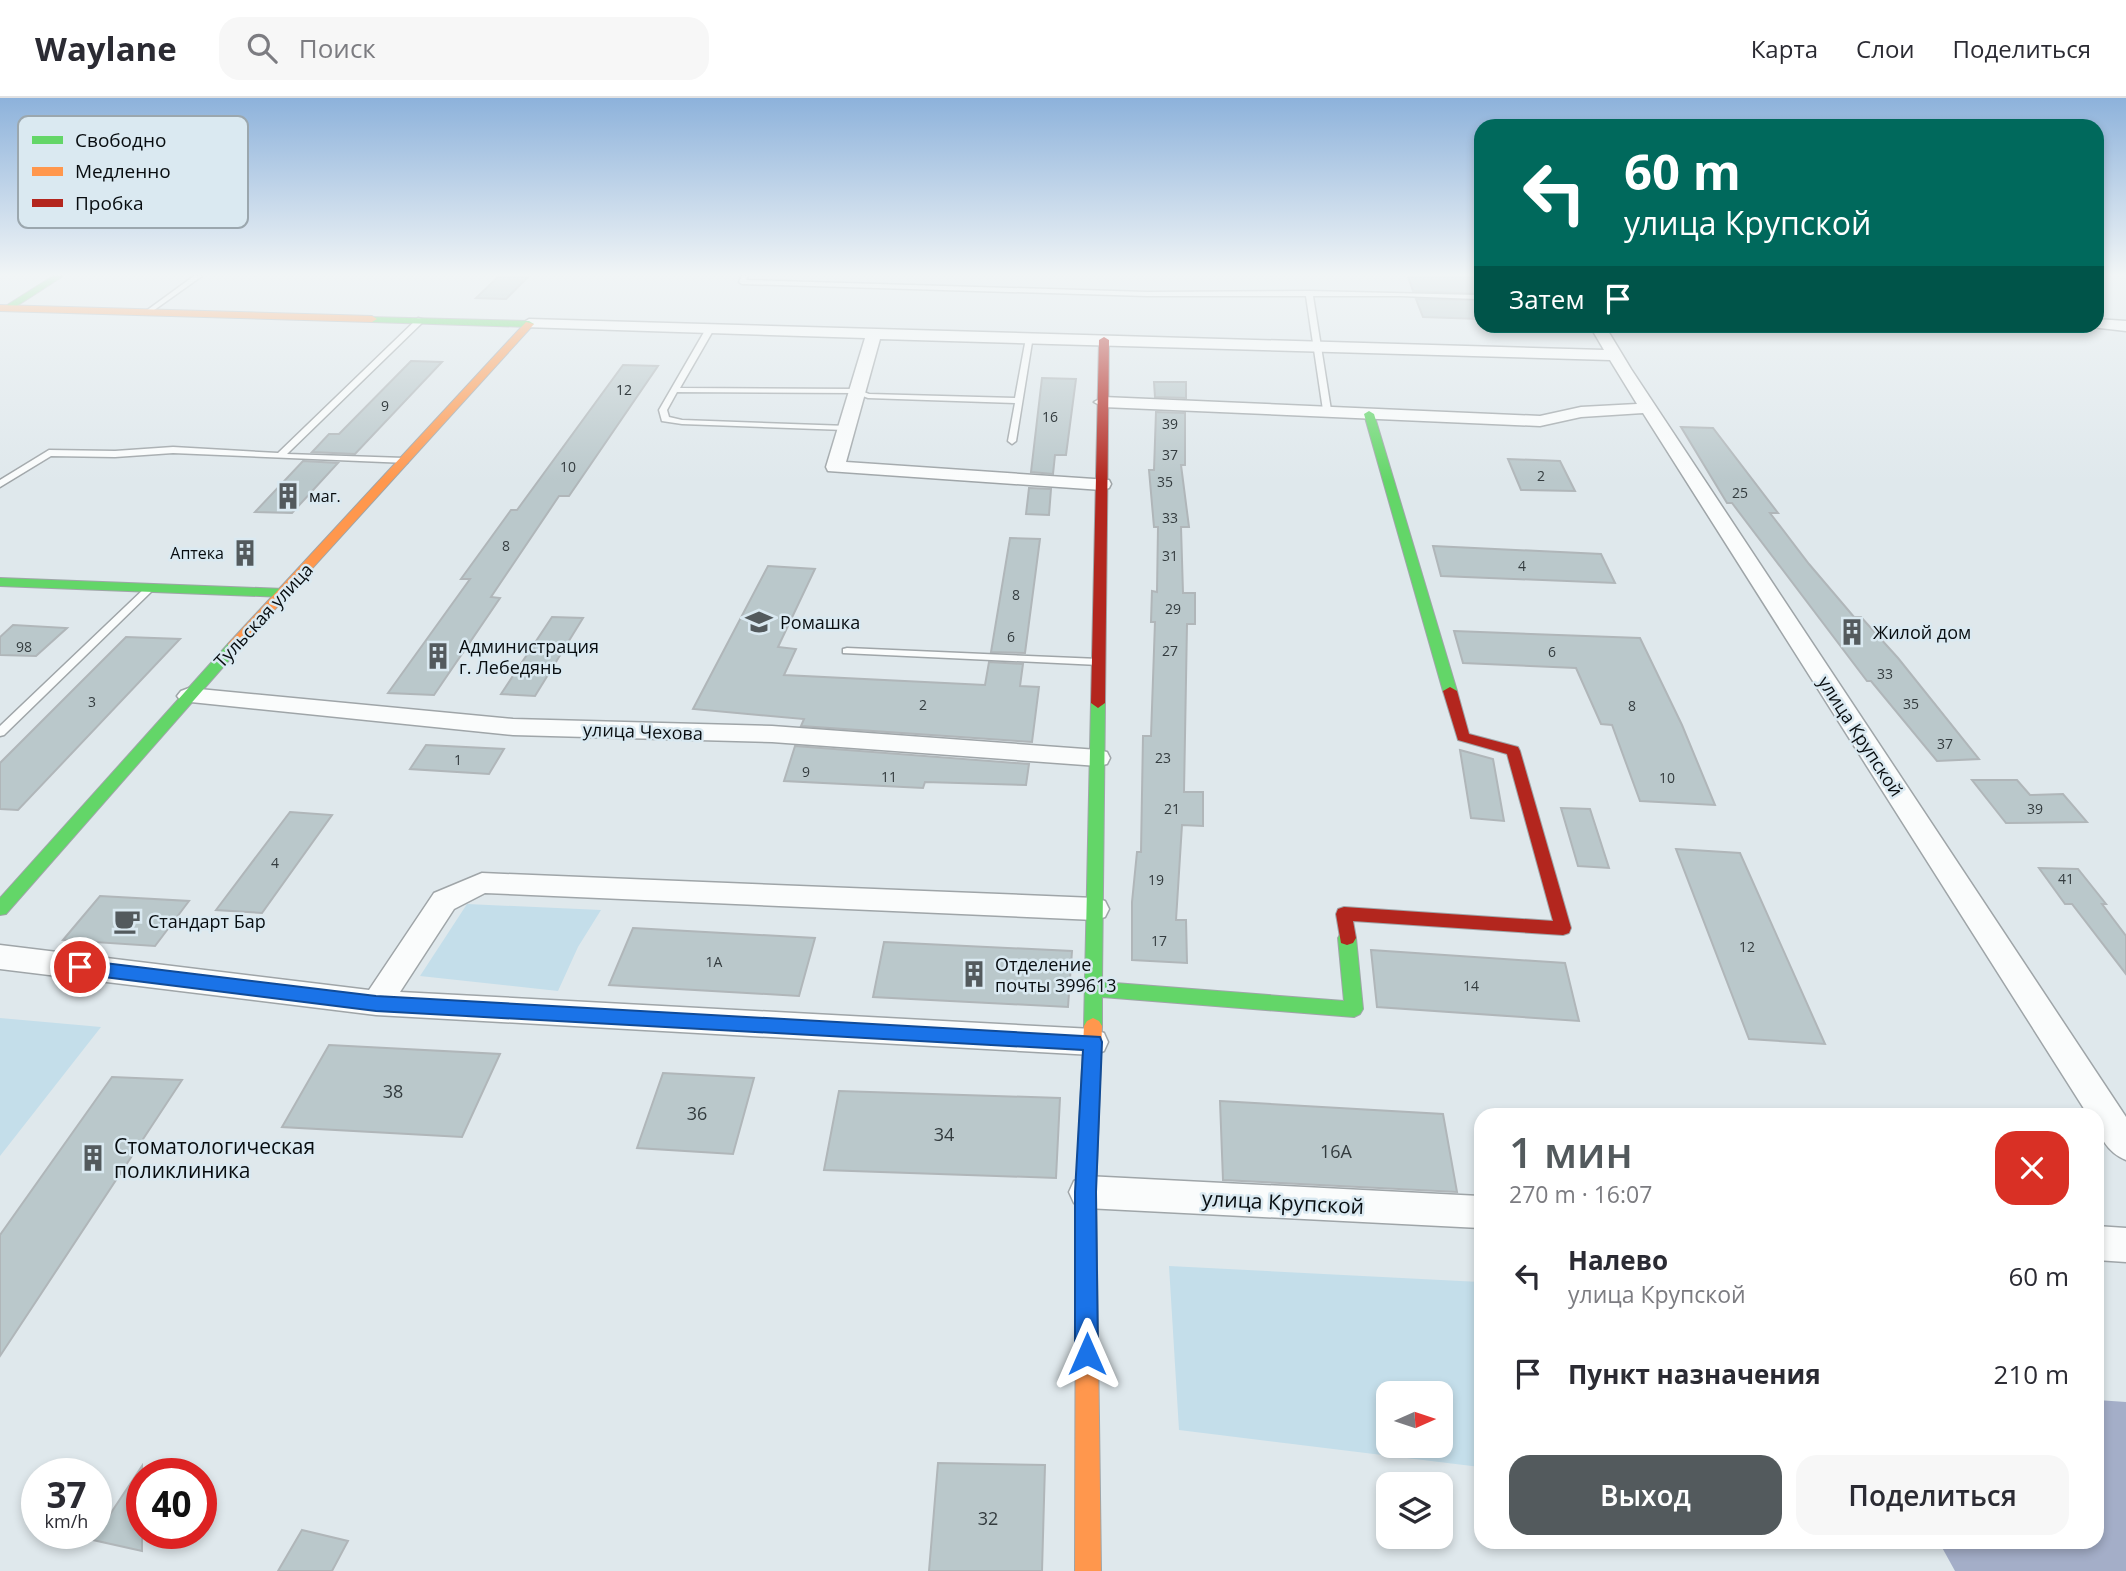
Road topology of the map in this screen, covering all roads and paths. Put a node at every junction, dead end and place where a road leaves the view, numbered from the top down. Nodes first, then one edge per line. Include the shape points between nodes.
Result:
1 (395, 345) edge
2 (510, 345) edge
3 (701, 345) edge
4 (871, 345) edge
5 (1029, 345) edge
6 (1104, 345) edge
7 (1272, 345) edge
8 (1608, 345) edge
9 (1317, 346) junction
10 (1614, 355) junction
11 (677, 390) junction
12 (856, 391) junction
13 (1019, 401) junction
14 (1103, 402) junction
15 (1648, 408) junction
16 (1327, 410) junction
17 (1369, 414) junction
18 (845, 428) junction
19 (1012, 442) dead end
20 (280, 456) junction
21 (404, 461) junction
22 (0, 484) edge
23 (1102, 484) junction
24 (0, 582) edge
25 (150, 588) junction
26 (284, 593) junction
27 (847, 651) dead end
28 (1100, 662) junction
29 (189, 696) junction
30 (0, 732) edge
31 (1098, 758) junction
32 (0, 909) edge
33 (1095, 909) junction
34 (0, 957) edge
35 (1094, 989) junction
36 (376, 1003) junction
37 (1093, 1042) junction
38 (2102, 1108) edge
39 (2104, 1111) edge
40 (2126, 1145) edge
41 (1086, 1192) junction
42 (1474, 1212) edge
43 (2104, 1244) edge
44 (2126, 1245) edge
45 (1088, 1571) edge

1 - 20 lane
2 - 21 street, Тульская улица
3 - 11 lane
4 - 12 street
5 - 13 lane
6 - 14 street
7 - 9 street
8 - 10 street, улица Крупской
9 - 10 street
9 - 16 lane
10 - 15 street, улица Крупской
11 - 12 lane
11 - 18 lane via 663,410 665,419
12 - 13 lane via 868,397
12 - 18 street
13 - 19 lane
14 - 16 street
14 - 23 street
15 - 17 street via 1581,412 1540,421
15 - 38 street, улица Крупской
16 - 17 street
17 - 35 street via 1463,737 1513,751 1563,928 1344,914 1354,1009
18 - 23 street via 835,467
20 - 21 lane
20 - 22 lane via 173,450 49,453
21 - 26 street, Тульская улица
23 - 28 street
24 - 25 street
25 - 26 street
25 - 30 lane
26 - 29 street, Тульская улица
27 - 28 lane
28 - 31 street
29 - 31 street, улица Чехова via 513,727 772,734
29 - 32 street, Тульская улица
31 - 33 street
33 - 35 street
33 - 36 street via 482,883 444,901
34 - 36 street
35 - 37 street
36 - 37 street
37 - 41 street
39 - 40 street, улица Крупской
41 - 42 street, улица Крупской
41 - 45 street
43 - 44 street

